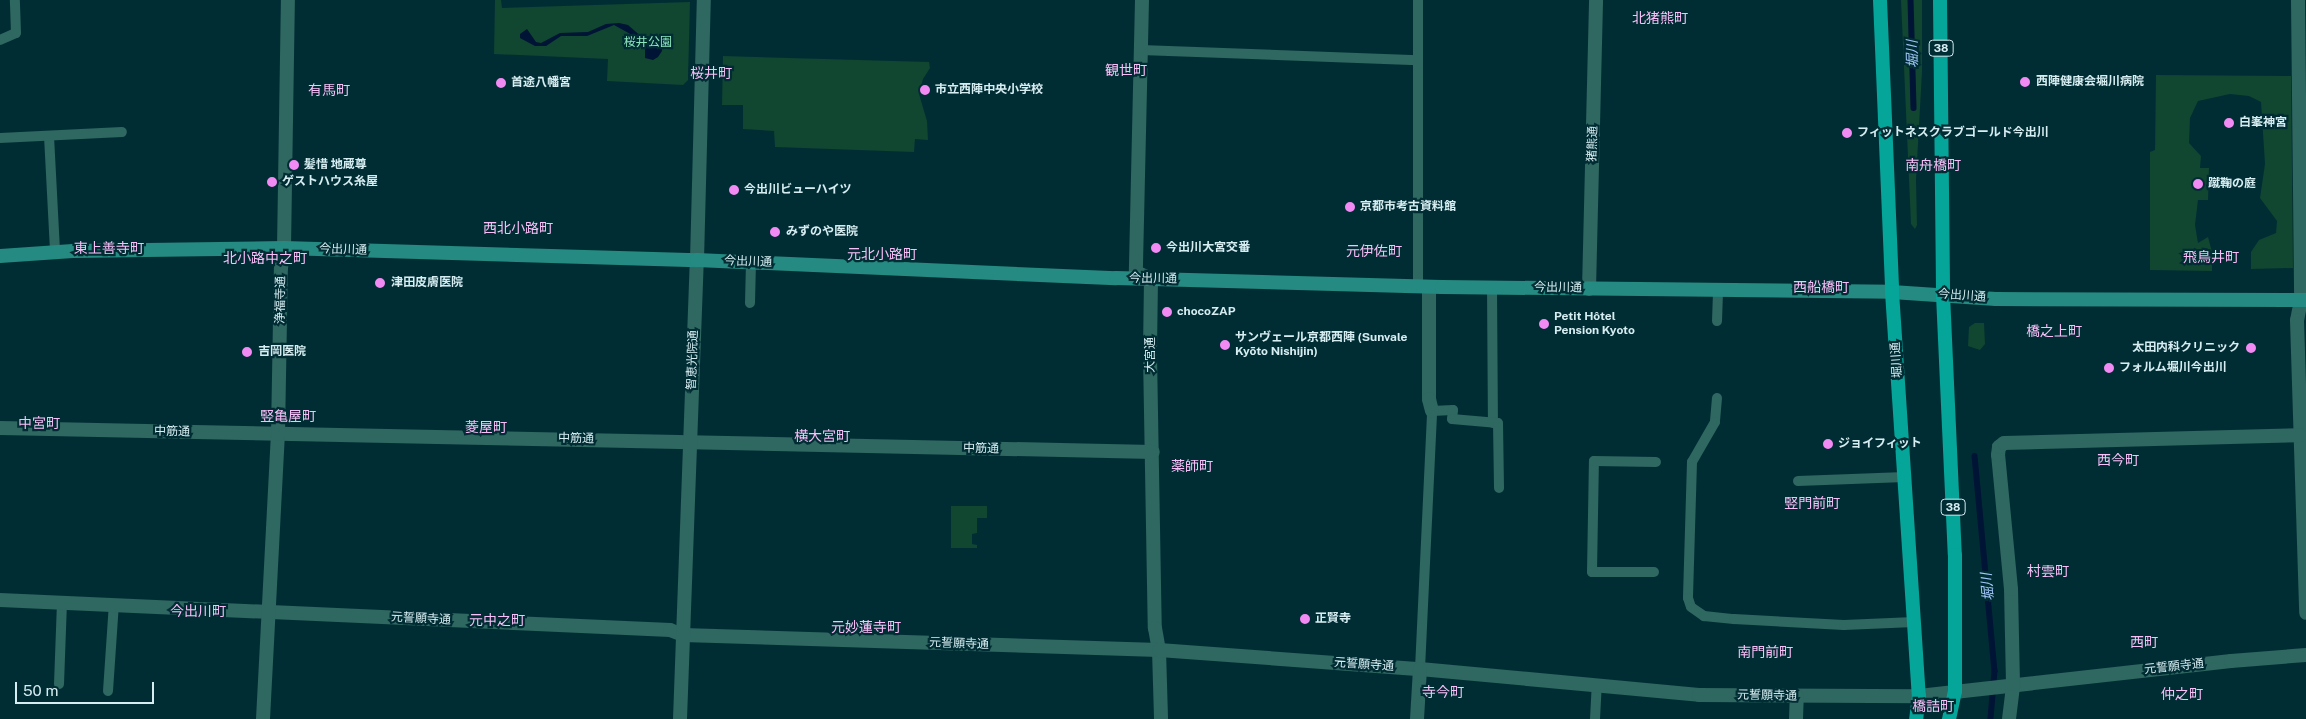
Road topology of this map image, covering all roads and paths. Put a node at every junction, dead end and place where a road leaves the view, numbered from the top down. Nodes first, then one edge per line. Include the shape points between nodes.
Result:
1 (15, 0) edge
2 (288, 0) edge
3 (704, 0) edge
4 (1142, 0) edge
5 (1418, 0) edge
6 (1596, 0) edge
7 (1880, 0) edge
8 (1940, 0) edge
9 (2298, 0) edge
10 (0, 40) edge
11 (1141, 50) junction
12 (1418, 60) junction
13 (2303, 71) edge
14 (122, 132) dead end
15 (49, 136) junction
16 (0, 138) edge
17 (2303, 162) edge
18 (284, 248) junction
19 (55, 252) junction
20 (0, 256) edge
21 (698, 260) junction
22 (751, 263) junction
23 (1151, 279) junction
24 (1423, 286) junction
25 (1492, 287) junction
26 (1589, 289) junction
27 (1718, 291) junction
28 (1892, 292) junction
29 (1943, 295) junction
30 (2303, 300) edge
31 (750, 303) dead end
32 (1717, 321) dead end
33 (1717, 398) dead end
34 (1432, 411) junction
35 (1493, 423) junction
36 (0, 428) edge
37 (278, 434) junction
38 (2300, 435) junction
39 (690, 441) junction
40 (1153, 452) junction
41 (1656, 462) dead end
42 (1905, 477) junction
43 (1798, 481) dead end
44 (1499, 488) dead end
45 (1654, 572) dead end
46 (0, 600) edge
47 (62, 603) junction
48 (114, 604) junction
49 (269, 612) junction
50 (2306, 613) edge
51 (1914, 622) junction
52 (683, 635) junction
53 (1159, 650) junction
54 (2306, 655) edge
55 (1420, 669) junction
56 (59, 684) dead end
57 (2004, 685) junction
58 (1597, 686) junction
59 (108, 691) dead end
60 (1955, 692) junction
61 (1797, 696) junction
62 (1919, 696) junction
63 (263, 719) edge
64 (680, 719) edge
65 (1161, 719) edge
66 (1417, 719) edge
67 (1595, 719) edge
68 (1796, 719) edge
69 (1916, 719) edge
70 (1949, 719) edge
71 (2008, 719) edge

1 - 10 lane via 16,33
2 - 18 street, 浄福寺通
3 - 21 street, 智恵光院通
4 - 11 street
5 - 12 lane
6 - 26 street, 猪熊通
7 - 28 main road, 堀川通
8 - 29 main road, 38
9 - 13 street
11 - 12 lane
11 - 23 street via 1136,272
12 - 24 lane
13 - 17 street
14 - 15 lane
15 - 16 lane
15 - 19 lane
17 - 30 street
18 - 19 main road, 今出川通
18 - 21 main road, 今出川通
18 - 37 street, 浄福寺通
19 - 20 main road, 今出川通
21 - 22 main road, 今出川通
21 - 39 street, 智恵光院通
22 - 23 main road, 今出川通
22 - 31 lane
23 - 24 main road, 今出川通
23 - 40 street, 大宮通
24 - 25 main road, 今出川通
24 - 34 street
25 - 26 main road, 今出川通
25 - 35 lane
26 - 27 main road, 今出川通
27 - 28 main road, 今出川通
27 - 32 lane
28 - 29 main road, 今出川通
28 - 42 main road, 堀川通
29 - 30 main road, 今出川通 via 1996,299
29 - 60 main road, 38 via 1955,555
30 - 38 street via 2297,320
33 - 51 lane via 1715,422 1689,462 1686,573 1691,607 1704,616 1844,625
34 - 35 lane via 1452,410 1452,419
34 - 55 lane
35 - 44 lane via 1498,423
36 - 37 street, 中筋通
37 - 39 street, 中筋通
37 - 49 street, 浄福寺通
38 - 50 street
38 - 57 street via 2004,443 1999,447 2011,589
39 - 40 street, 中筋通
39 - 52 street, 智恵光院通
40 - 53 street, 大宮通 via 1155,628
41 - 45 lane via 1594,461 1592,572
42 - 43 lane
42 - 51 main road, 堀川通
46 - 47 street, 元誓願寺通
47 - 48 street, 元誓願寺通
47 - 56 lane
48 - 49 street, 元誓願寺通
48 - 59 lane
49 - 52 street, 元誓願寺通 via 670,630
49 - 63 street, 浄福寺通
51 - 62 main road, 堀川通
52 - 53 street, 元誓願寺通
52 - 64 street, 智恵光院通
53 - 55 street, 元誓願寺通
53 - 65 street, 大宮通
54 - 57 street, 元誓願寺通
55 - 58 street, 元誓願寺通
55 - 66 street
57 - 60 street, 元誓願寺通
57 - 71 street
58 - 61 street, 元誓願寺通 via 1699,694
58 - 67 lane
60 - 62 street, 元誓願寺通
60 - 70 main road, 38
61 - 62 street, 元誓願寺通
61 - 68 street
62 - 69 main road, 堀川通

